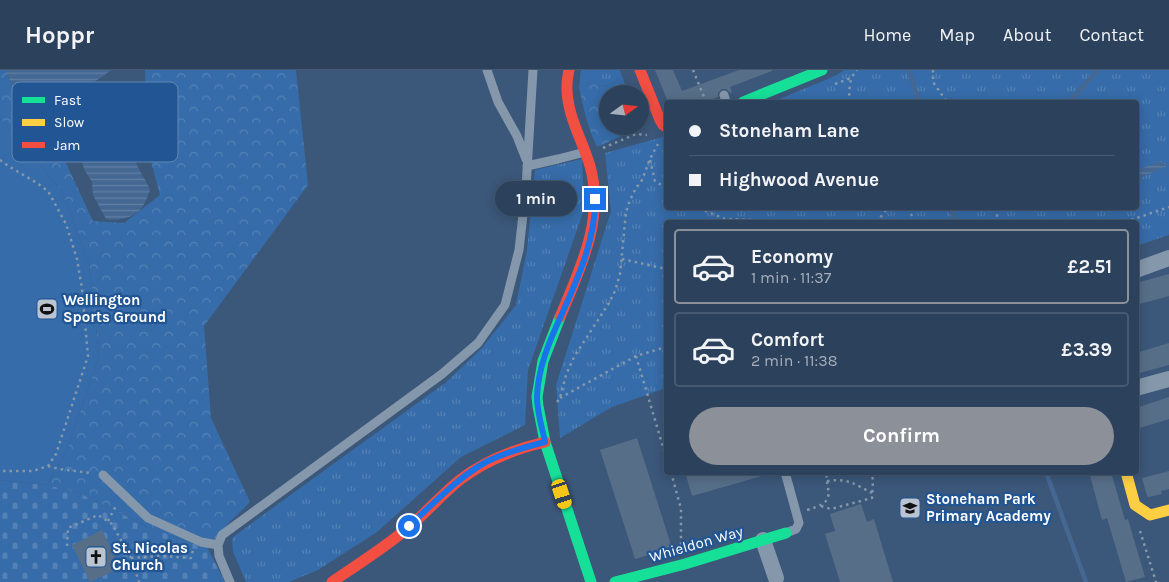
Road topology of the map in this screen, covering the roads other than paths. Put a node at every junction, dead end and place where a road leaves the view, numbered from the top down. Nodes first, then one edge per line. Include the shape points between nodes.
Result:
1 (487, 70) edge
2 (534, 70) edge
3 (569, 70) edge
4 (640, 70) edge
5 (822, 70) edge
6 (748, 100) edge
7 (664, 130) edge
8 (586, 154) junction
9 (527, 164) junction
10 (1169, 258) edge
11 (1139, 269) edge
12 (1169, 379) edge
13 (1139, 387) edge
14 (545, 442) junction
15 (103, 475) road end
16 (786, 475) edge
17 (1127, 475) edge
18 (1169, 510) edge
19 (786, 533) joint
20 (764, 540) junction
21 (218, 545) junction
22 (776, 578) dead end
23 (230, 582) edge
24 (332, 582) edge
25 (591, 582) edge
26 (615, 582) edge

1 - 9 lane
2 - 9 lane
3 - 8 street via 567,92 570,108
4 - 7 street
5 - 6 street
8 - 9 lane
8 - 14 street via 594,187 594,221 580,270 543,361 537,397
9 - 21 lane via 519,250 505,305 478,343 442,374 222,535
10 - 11 street
12 - 13 street
14 - 24 street via 499,457 467,474 409,526
14 - 25 street
15 - 21 lane via 148,518 201,542
16 - 19 lane via 799,523 796,529
17 - 18 street via 1135,505 1150,515
19 - 20 street, Whieldon Way
20 - 22 street
20 - 26 street, Whieldon Way
21 - 23 lane

